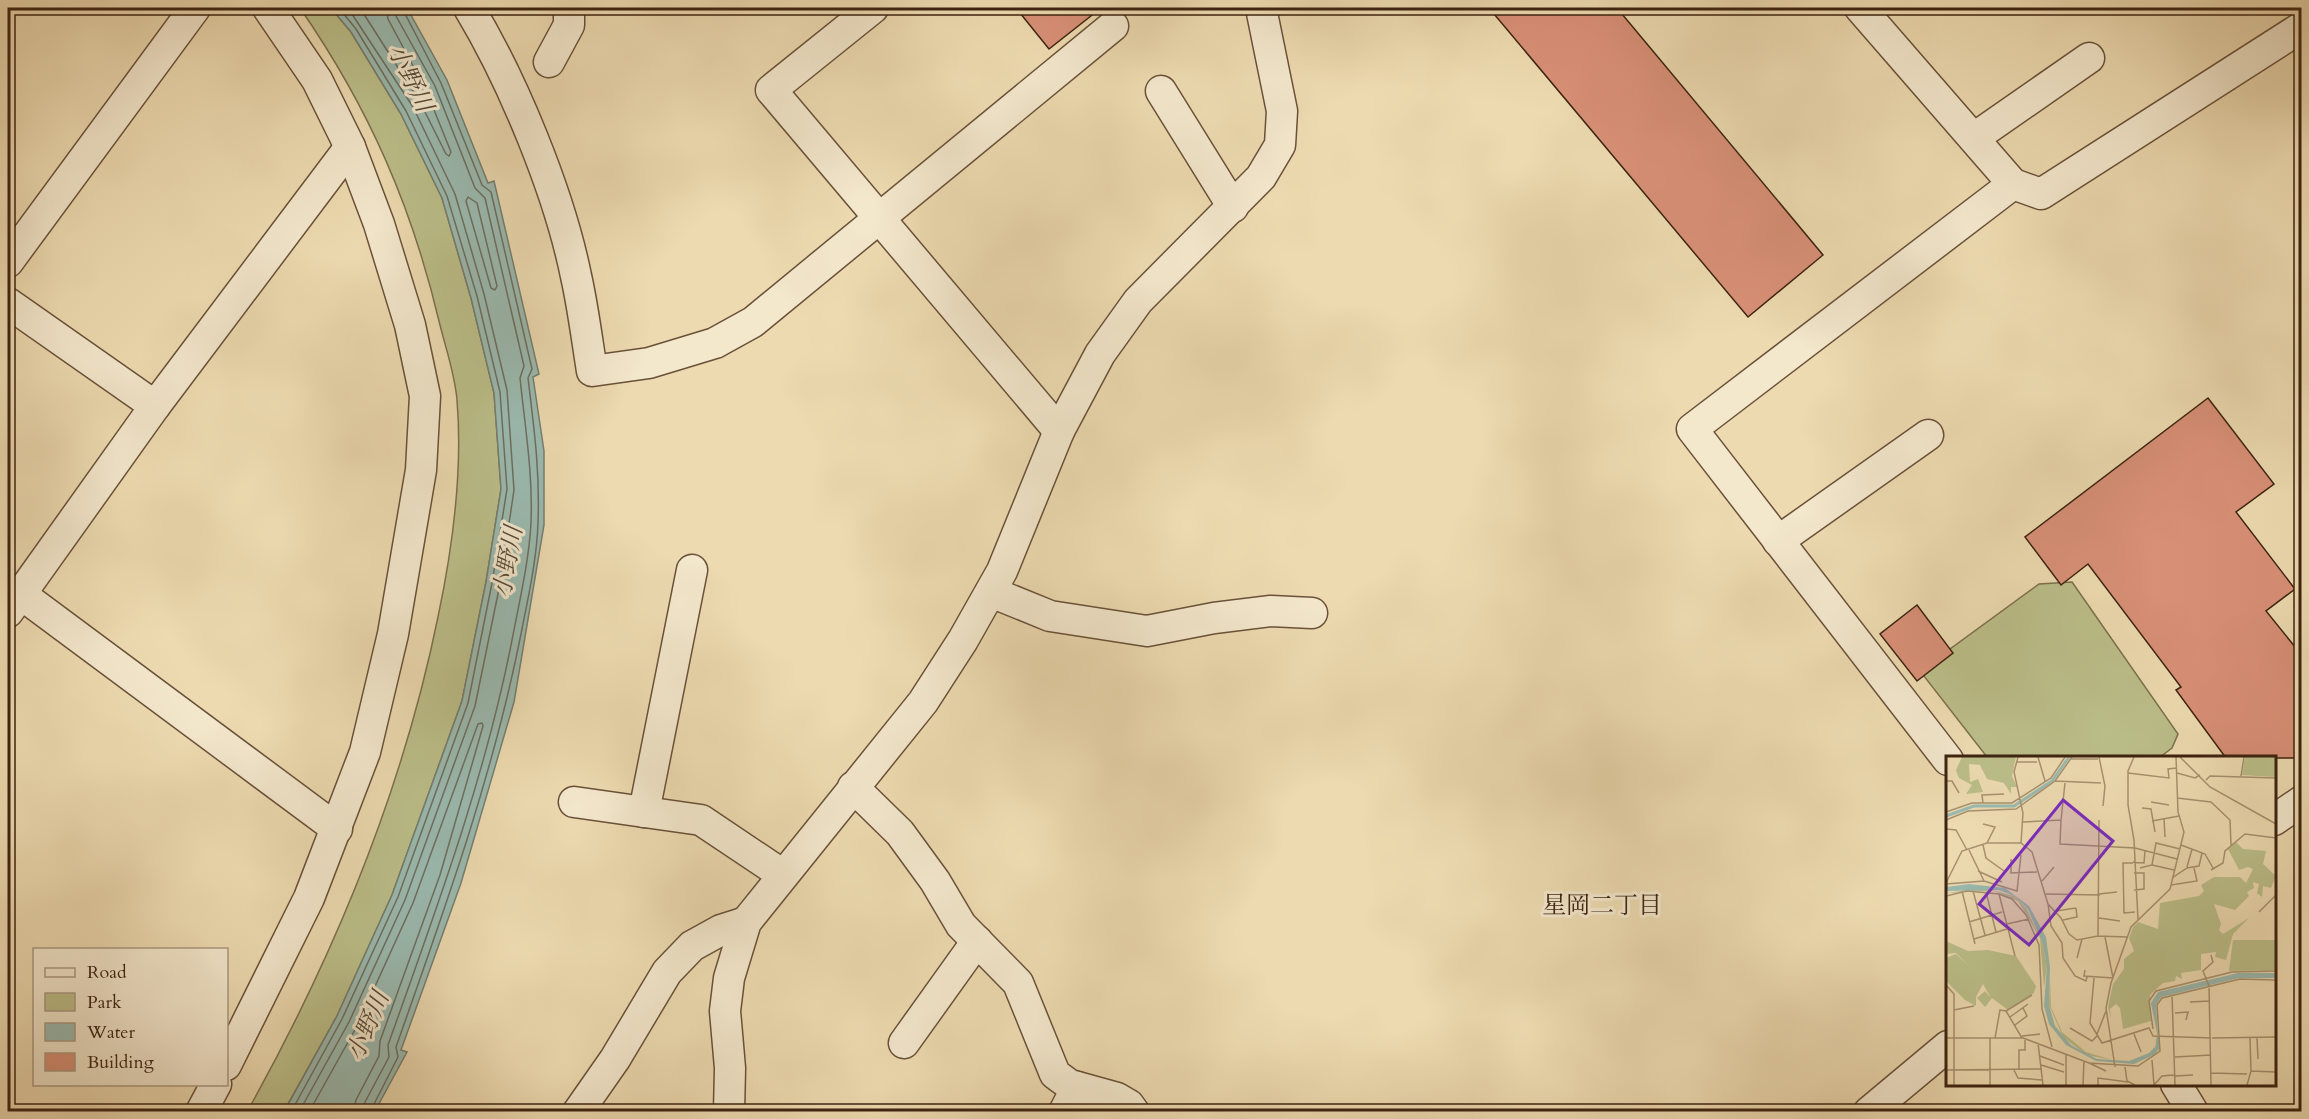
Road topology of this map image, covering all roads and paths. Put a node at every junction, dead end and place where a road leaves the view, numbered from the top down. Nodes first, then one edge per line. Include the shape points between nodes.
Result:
1 (195, 8) edge
2 (268, 8) edge
3 (470, 8) edge
4 (570, 8) edge
5 (873, 8) edge
6 (1261, 8) edge
7 (1860, 8) edge
8 (1113, 26) dead end
9 (2301, 27) edge
10 (2089, 58) dead end
11 (549, 62) dead end
12 (1161, 91) dead end
13 (1974, 138) junction
14 (350, 147) junction
15 (2013, 184) junction
16 (1233, 207) junction
17 (879, 219) junction
18 (8, 262) edge
19 (8, 303) edge
20 (155, 406) junction
21 (1059, 431) junction
22 (1928, 435) dead end
23 (1778, 541) junction
24 (692, 570) dead end
25 (991, 592) junction
26 (15, 603) edge
27 (1312, 613) dead end
28 (1946, 759) edge
29 (853, 787) junction
30 (2301, 801) edge
31 (574, 802) dead end
32 (644, 812) junction
33 (2276, 819) edge
34 (337, 829) junction
35 (783, 875) junction
36 (746, 922) junction
37 (977, 941) junction
38 (904, 1043) dead end
39 (1946, 1047) edge
40 (228, 1061) edge
41 (215, 1086) edge
42 (1071, 1099) edge
43 (734, 1108) edge
44 (201, 1112) edge
45 (578, 1112) edge
46 (1134, 1112) edge
47 (1869, 1112) edge

1 - 18 street
2 - 14 street via 317,80
3 - 17 street via 515,98 549,182 576,274 592,371 649,363 715,343 753,322
4 - 11 street via 569,25
5 - 17 street via 771,90
6 - 16 street via 1282,111 1280,145 1261,177
7 - 13 street
8 - 17 street
9 - 15 street via 2041,194
10 - 13 street
12 - 16 street
13 - 15 street
14 - 20 street
14 - 34 street via 386,246 410,326 425,396 422,470 393,634 365,752
15 - 23 street via 1692,429
16 - 21 street via 1138,301 1100,354
17 - 21 street
19 - 20 street
20 - 26 street
21 - 25 street
22 - 23 street
23 - 28 street
24 - 32 street
25 - 27 street via 1050,616 1147,631 1271,611
25 - 29 street via 923,702
26 - 34 street
29 - 35 street
29 - 37 street via 900,833 961,925
30 - 33 street
31 - 32 street
32 - 35 street via 701,820
34 - 40 street via 309,898
35 - 36 street
36 - 43 street via 729,978 725,1011
36 - 45 street via 692,946 667,972
37 - 38 street
37 - 42 street via 1018,983 1055,1074
39 - 47 street
41 - 44 street
42 - 46 street via 1117,1098

